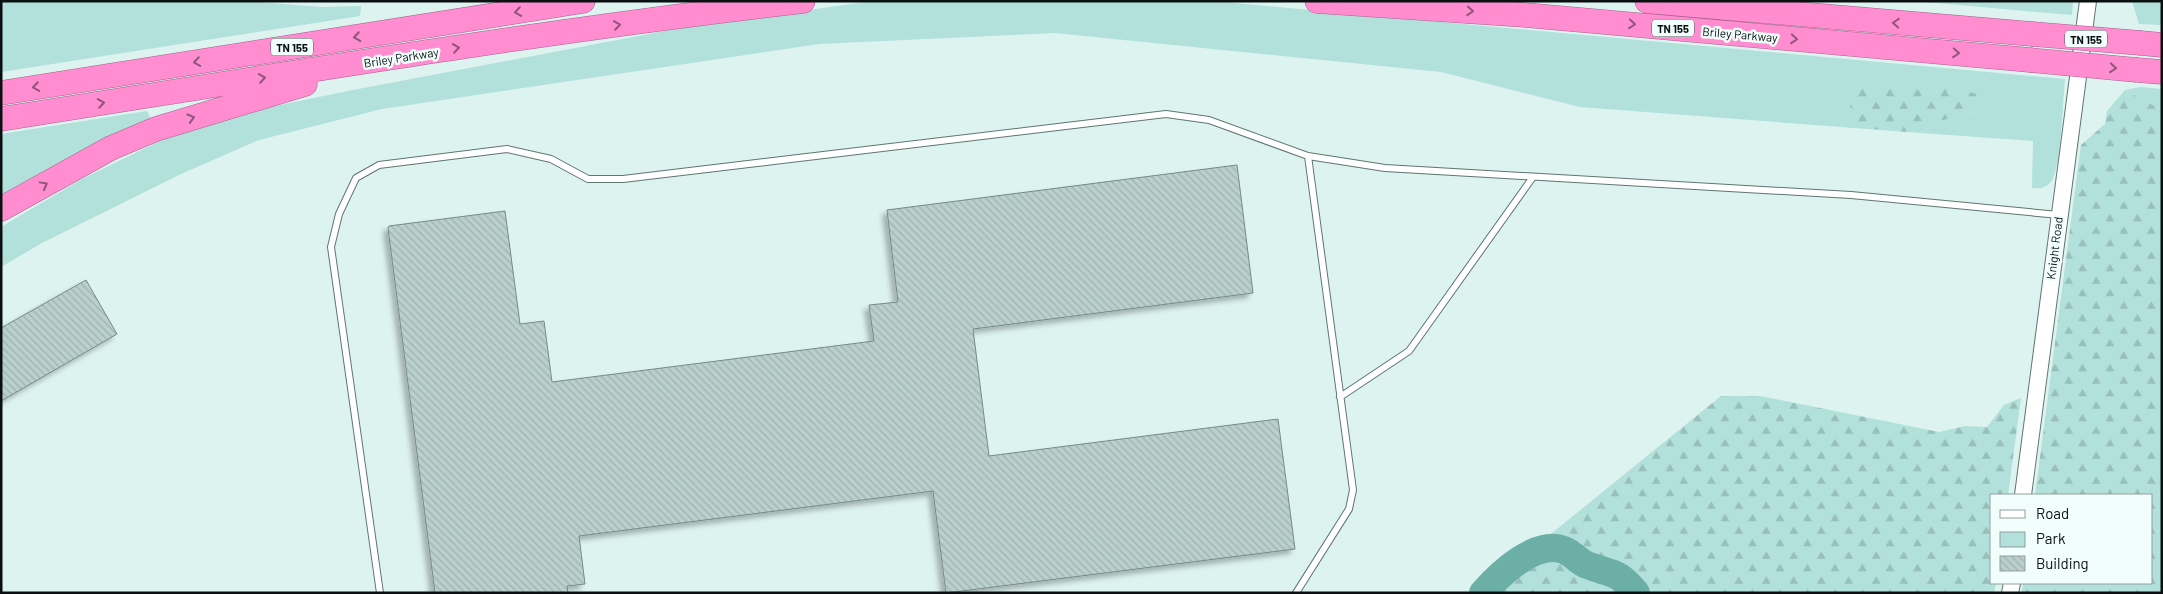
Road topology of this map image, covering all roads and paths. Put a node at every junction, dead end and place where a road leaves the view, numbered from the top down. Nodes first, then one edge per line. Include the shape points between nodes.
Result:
1 (583, 1) edge
2 (803, 1) edge
3 (1317, 1) edge
4 (1647, 1) edge
5 (2088, 1) edge
6 (2151, 44) edge
7 (391, 58) junction
8 (2162, 72) edge
9 (1, 93) edge
10 (1, 119) edge
11 (1308, 156) junction
12 (1533, 177) junction
13 (1, 209) edge
14 (2058, 215) junction
15 (1340, 397) junction
16 (2023, 494) edge
17 (380, 593) edge
18 (1296, 593) edge

1 -> 9 highway, TN 155
7 -> 2 highway, Briley Parkway / TN 155 via 697,13
3 -> 8 highway, Briley Parkway / TN 155, bridge via 1525,15
6 -> 4 highway, Briley Parkway / TN 155, bridge
5 - 14 street, Knight Road
10 -> 7 highway, Briley Parkway / TN 155
13 -> 7 highway via 111,148 156,129
11 - 12 lane via 1385,168
11 - 15 lane
11 - 17 lane via 1209,120 1166,114 623,179 588,179 551,159 507,150 379,165 356,178 339,214 331,247
12 - 14 lane via 1851,195
12 - 15 lane via 1409,351
14 - 16 street, Knight Road
15 - 18 lane via 1353,490 1349,509

